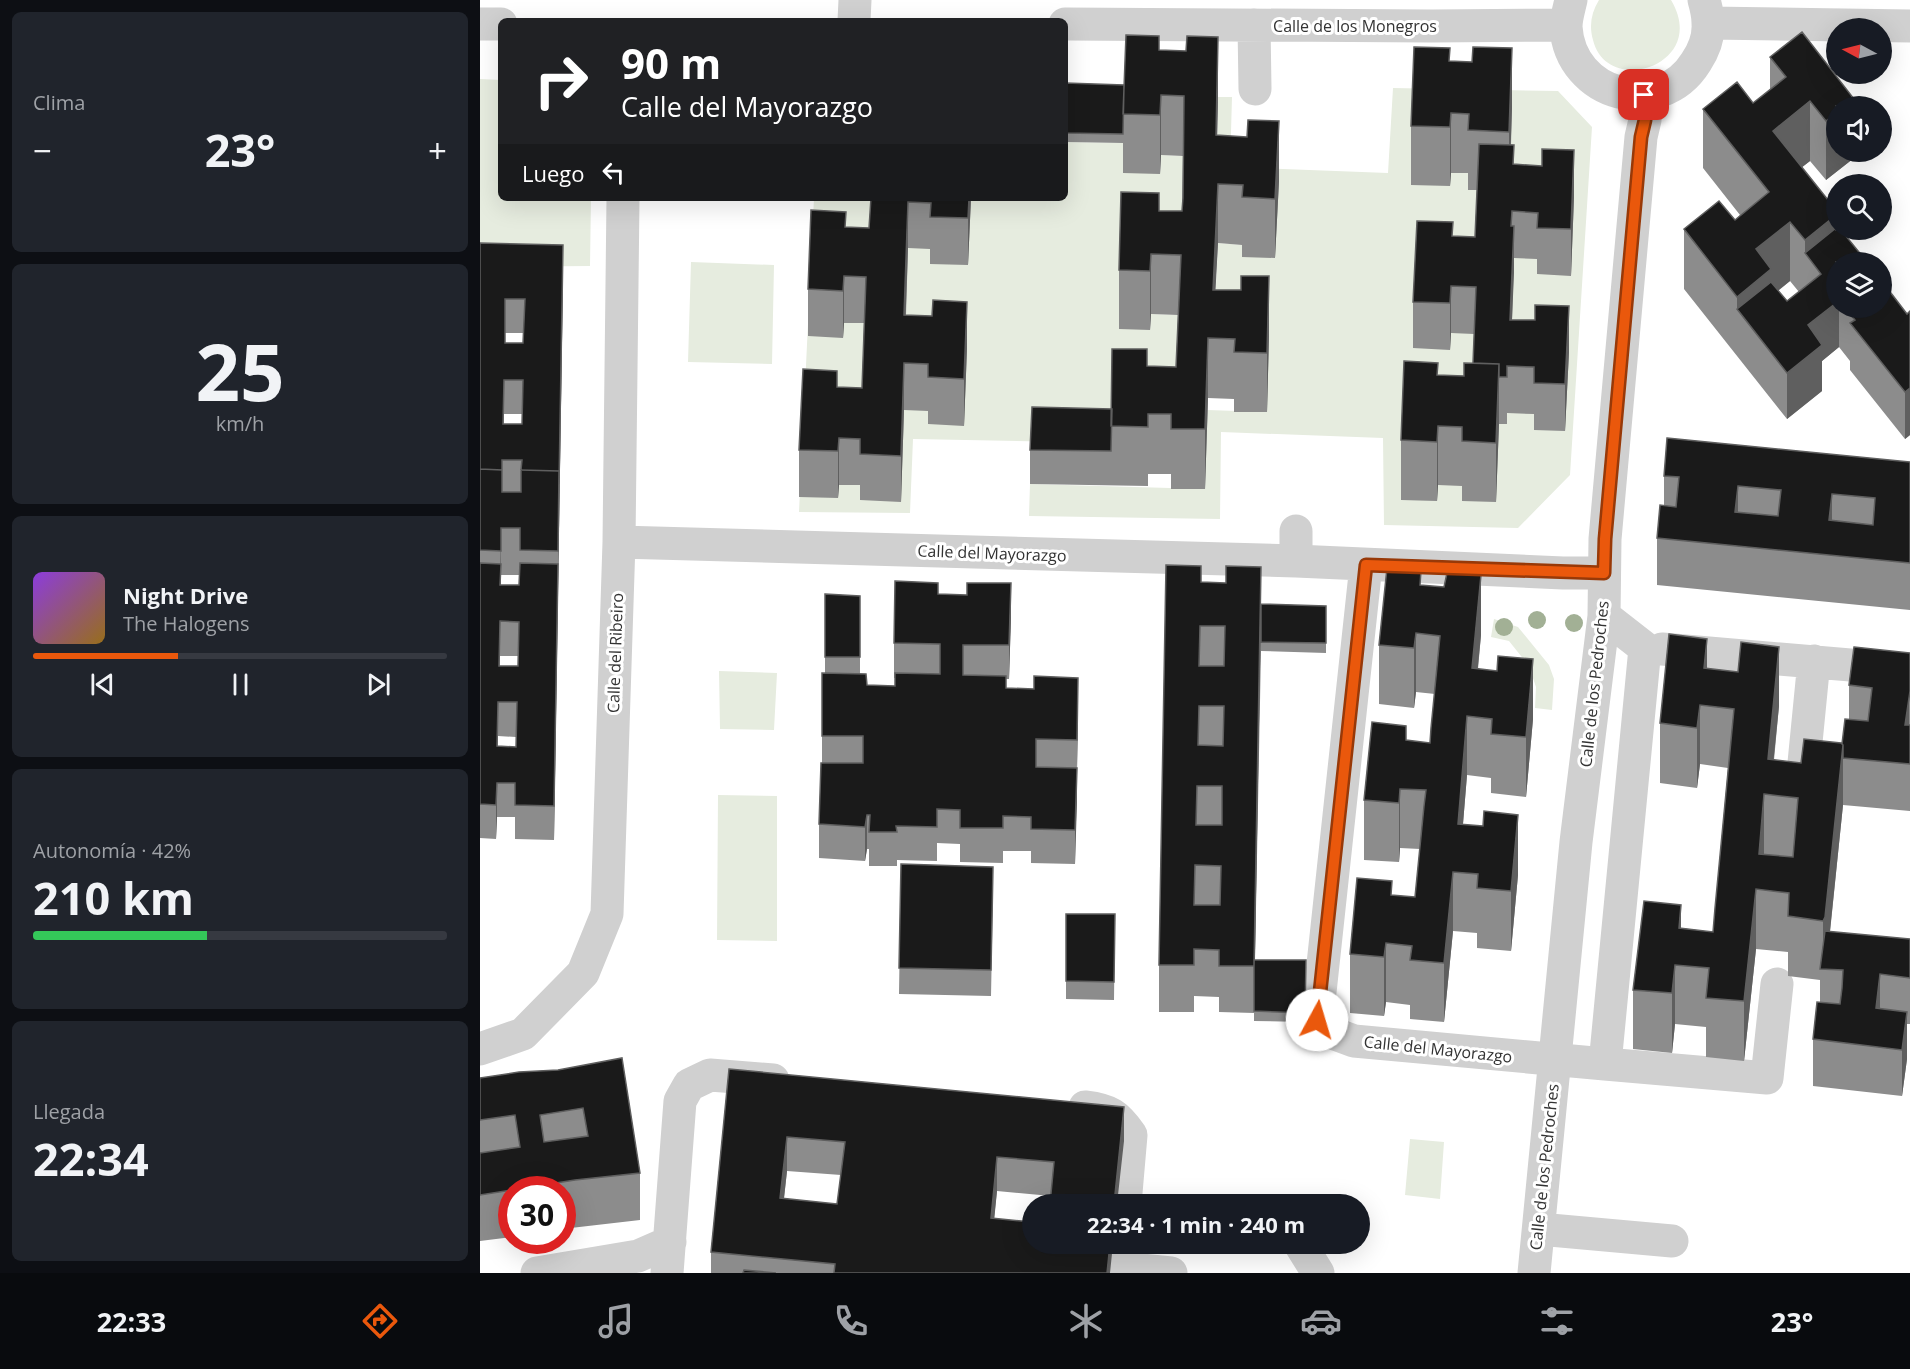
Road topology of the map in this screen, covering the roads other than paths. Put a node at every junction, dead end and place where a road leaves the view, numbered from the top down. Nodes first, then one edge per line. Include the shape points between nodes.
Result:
1 (855, 0) edge
2 (1145, 12) edge
3 (1706, 12) edge
4 (1432, 13) edge
5 (1568, 13) edge
6 (854, 18) edge
7 (480, 24) edge
8 (498, 24) edge
9 (1068, 24) edge
10 (1254, 25) junction
11 (1910, 26) edge
12 (1255, 89) dead end
13 (1644, 95) junction
14 (623, 201) edge
15 (619, 543) junction
16 (1366, 565) junction
17 (1604, 573) junction
18 (1604, 615) junction
19 (1645, 648) junction
20 (1815, 661) junction
21 (1910, 670) edge
22 (1801, 788) edge
23 (1777, 984) dead end
24 (480, 1049) edge
25 (1555, 1061) junction
26 (1605, 1064) junction
27 (805, 1083) edge
28 (1052, 1105) edge
29 (1126, 1194) edge
30 (1539, 1229) junction
31 (1672, 1241) dead end
32 (1306, 1254) edge
33 (668, 1257) edge
34 (1121, 1261) edge
35 (537, 1273) edge
36 (1171, 1273) edge
37 (1318, 1273) edge
38 (1534, 1273) edge

1 - 6 street
2 - 9 street, Calle de los Monegros
2 - 10 street, Calle de los Monegros
3 - 11 street
3 - 13 street via 1704,49 1690,72 1670,87
4 - 5 street, Calle de los Monegros
4 - 10 street, Calle de los Monegros
5 - 13 street via 1568,42 1574,58 1590,77 1611,90
7 - 8 street
10 - 12 street
13 - 17 street, Calle de los Pedroches via 1645,120
14 - 15 street, Calle del Ribeiro
15 - 16 street, Calle del Mayorazgo via 960,538 1296,546
15 - 24 street, Calle del Ribeiro via 607,914 583,973 523,1034
16 - 17 street, Calle del Mayorazgo
16 - 25 street, Calle del Mayorazgo via 1317,1020 1324,1036
17 - 18 street, Calle de los Pedroches
18 - 19 street
18 - 25 street, Calle de los Pedroches via 1576,842
19 - 20 street
19 - 26 street
20 - 21 street
20 - 22 street
23 - 26 street, Calle del Mayorazgo via 1767,1078
25 - 26 street, Calle del Mayorazgo
25 - 30 street, Calle de los Pedroches
27 - 33 street via 710,1075 689,1084 680,1101
28 - 29 street via 1100,1109 1119,1118 1131,1135
30 - 31 street
30 - 38 street, Calle de los Pedroches
32 - 37 street
33 - 35 street via 638,1257
34 - 36 street

